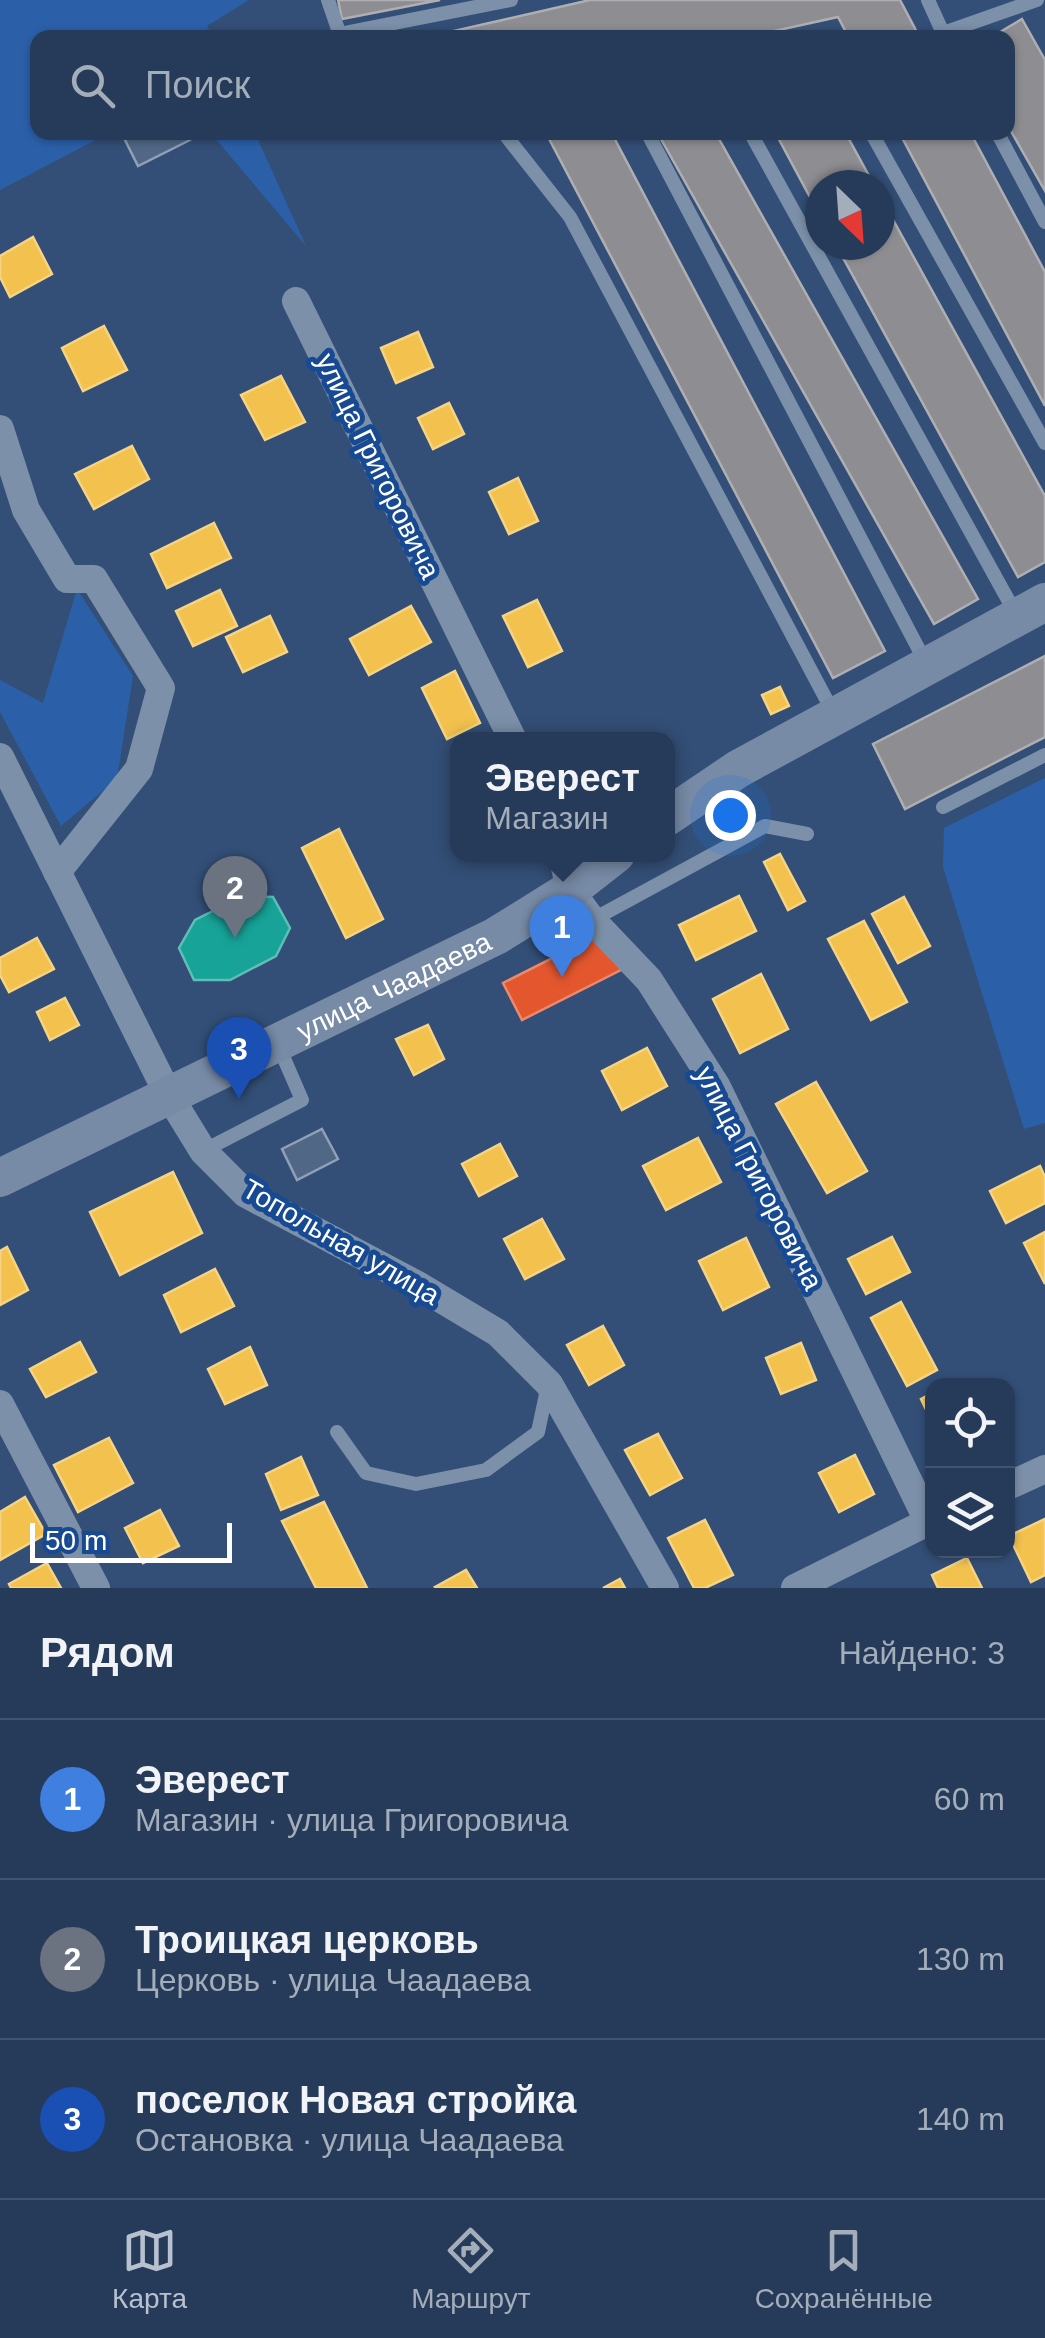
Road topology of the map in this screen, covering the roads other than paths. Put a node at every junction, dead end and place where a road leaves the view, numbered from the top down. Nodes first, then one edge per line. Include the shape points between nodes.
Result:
1 (328, 0) edge
2 (511, 0) edge
3 (928, 0) edge
4 (1039, 0) edge
5 (1045, 8) edge
6 (338, 30) edge
7 (368, 30) edge
8 (943, 30) edge
9 (958, 30) edge
10 (508, 140) edge
11 (651, 140) edge
12 (755, 140) edge
13 (875, 140) edge
14 (1001, 140) edge
15 (1045, 222) edge
16 (296, 300) dead end
17 (0, 429) edge
18 (1045, 443) edge
19 (1031, 610) edge
20 (928, 666) junction
21 (835, 716) junction
22 (510, 732) edge
23 (1045, 755) edge
24 (0, 758) edge
25 (943, 807) dead end
26 (675, 811) edge
27 (807, 834) dead end
28 (675, 855) edge
29 (606, 862) edge
30 (655, 862) edge
31 (57, 872) junction
32 (575, 888) edge
33 (277, 1042) junction
34 (168, 1094) junction
35 (203, 1151) junction
36 (0, 1178) edge
37 (548, 1384) junction
38 (0, 1404) edge
39 (337, 1432) dead end
40 (1045, 1469) edge
41 (1015, 1483) edge
42 (925, 1510) edge
43 (925, 1523) edge
44 (96, 1588) edge
45 (665, 1588) edge
46 (795, 1588) edge

1 - 6 lane
2 - 7 lane
3 - 8 lane
4 - 5 lane
4 - 9 lane
10 - 21 lane via 570,217
11 - 20 lane
12 - 19 lane
13 - 18 lane
14 - 15 lane
16 - 22 street, улица Григоровича
17 - 31 street via 26,510 66,579 94,579 161,688 140,768
19 - 20 street
20 - 21 street
21 - 26 street via 738,768
23 - 25 lane
24 - 31 street, Топольная улица
27 - 28 lane via 765,826
29 - 32 street, улица Чаадаева
30 - 32 lane
31 - 34 street, Топольная улица
32 - 33 street, улица Чаадаева via 496,936
32 - 42 street, улица Григоровича via 650,980 717,1087
33 - 34 street, улица Чаадаева
33 - 35 lane via 302,1100
34 - 35 street, Топольная улица
34 - 36 street, улица Чаадаева
35 - 37 street, Топольная улица via 246,1194 498,1333
37 - 39 lane via 538,1432 486,1470 416,1484 366,1473
37 - 45 street, Топольная улица
38 - 44 street
40 - 41 street
43 - 46 street

